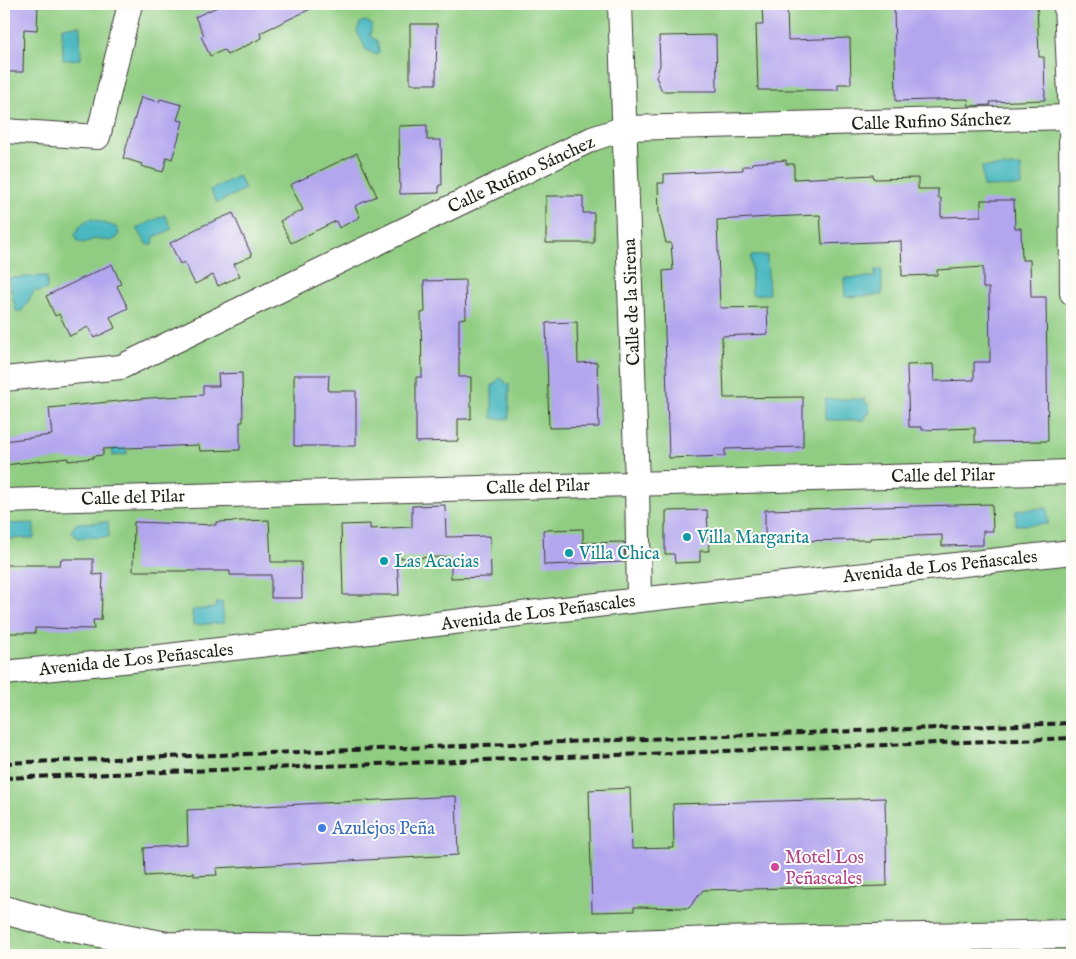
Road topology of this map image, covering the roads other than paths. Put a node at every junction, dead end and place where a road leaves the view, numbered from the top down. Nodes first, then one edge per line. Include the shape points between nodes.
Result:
1 (130, 4) edge
2 (620, 4) edge
3 (1066, 4) edge
4 (1072, 117) edge
5 (625, 128) junction
6 (4, 131) edge
7 (1072, 293) edge
8 (4, 379) edge
9 (1072, 472) edge
10 (637, 483) junction
11 (4, 500) edge
12 (1072, 552) edge
13 (639, 600) junction
14 (4, 673) edge
15 (4, 910) edge
16 (1072, 934) edge

1 - 6 street via 98,137
2 - 5 street, Calle de la Sirena
3 - 4 street
4 - 5 street, Calle Rufino Sánchez
4 - 7 street
5 - 8 street, Calle Rufino Sánchez via 592,139 121,367
5 - 10 street, Calle de la Sirena
9 - 10 street, Calle del Pilar
10 - 11 street, Calle del Pilar
10 - 13 street, Calle de la Sirena
12 - 13 street, Avenida de Los Peñascales
13 - 14 street, Avenida de Los Peñascales
15 - 16 street via 63,926 166,946 461,950

